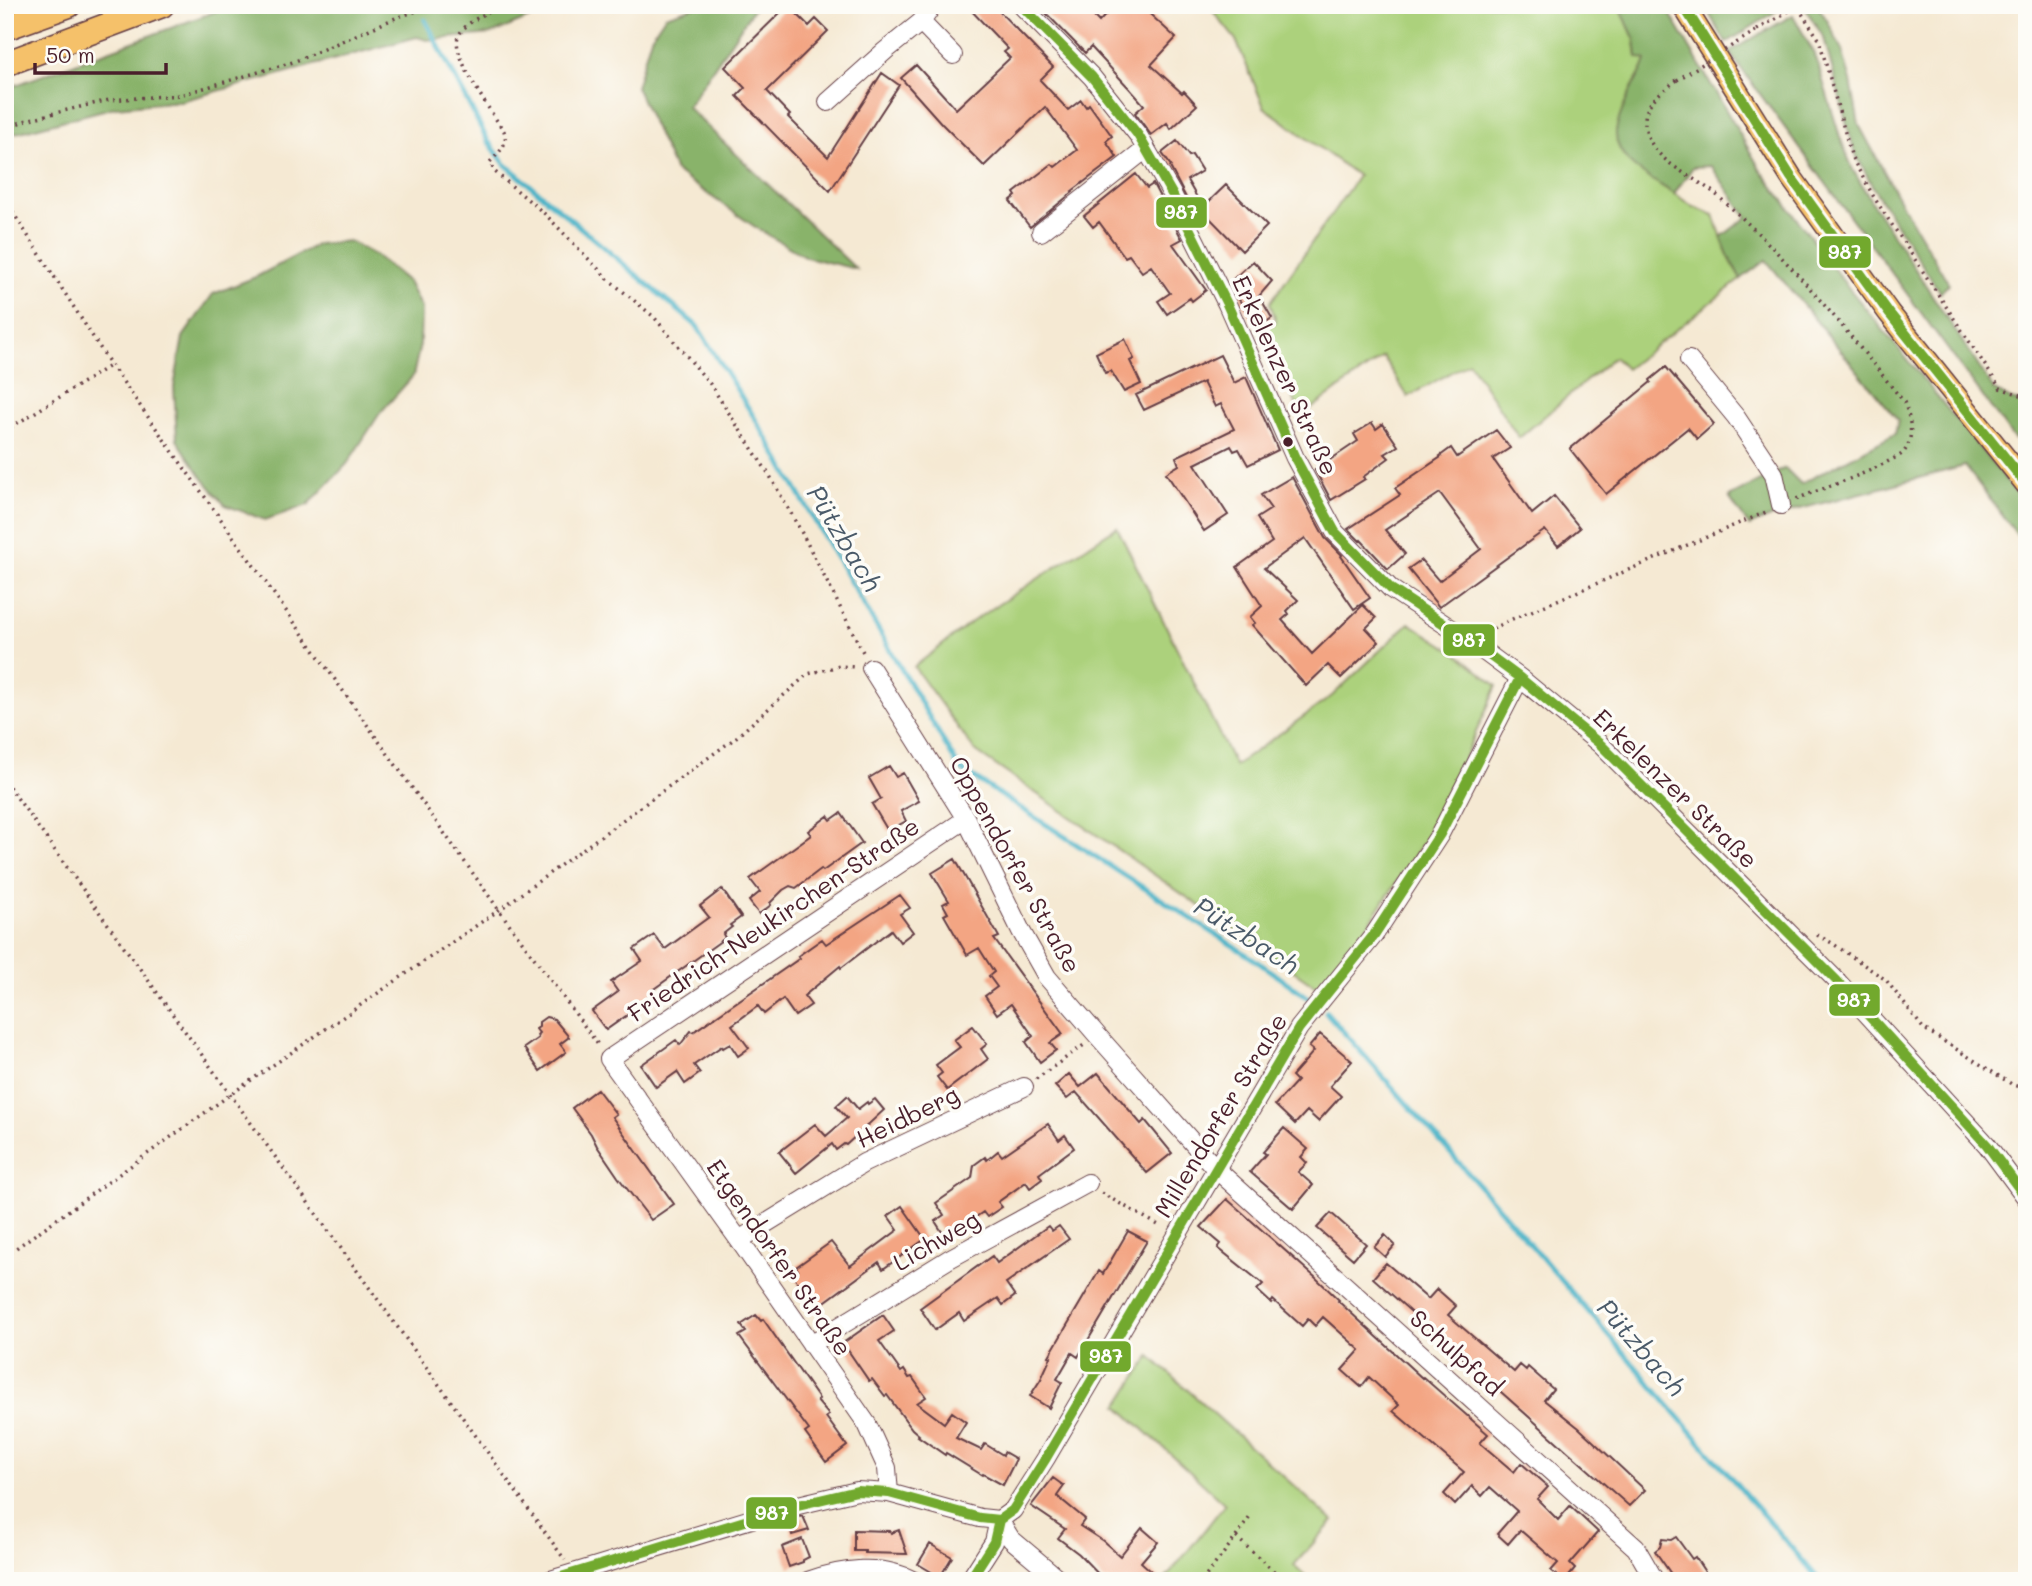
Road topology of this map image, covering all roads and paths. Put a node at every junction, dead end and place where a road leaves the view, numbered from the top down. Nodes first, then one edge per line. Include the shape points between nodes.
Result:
1 (69, 5) edge
2 (162, 5) edge
3 (436, 5) edge
4 (502, 5) edge
5 (933, 5) edge
6 (1021, 5) edge
7 (1683, 5) edge
8 (1797, 5) edge
9 (921, 22) junction
10 (5, 28) edge
11 (953, 55) dead end
12 (5, 64) edge
13 (1677, 80) dead end
14 (828, 103) dead end
15 (5, 128) edge
16 (1146, 149) junction
17 (5, 200) edge
18 (1041, 232) dead end
19 (1689, 360) dead end
20 (111, 365) junction
21 (2027, 397) edge
22 (5, 431) edge
23 (2023, 472) edge
24 (1781, 505) dead end
25 (871, 668) junction
26 (1520, 678) junction
27 (5, 781) edge
28 (966, 819) junction
29 (499, 910) junction
30 (1811, 932) dead end
31 (1097, 1035) junction
32 (609, 1059) junction
33 (1024, 1087) joint
34 (2027, 1089) edge
35 (231, 1094) junction
36 (1216, 1169) junction
37 (1088, 1183) joint
38 (2027, 1199) edge
39 (1176, 1234) junction
40 (738, 1240) junction
41 (5, 1256) edge
42 (811, 1345) junction
43 (889, 1493) junction
44 (1250, 1517) dead end
45 (999, 1520) junction
46 (1236, 1537) junction
47 (577, 1577) edge
48 (547, 1581) edge
49 (808, 1581) edge
50 (914, 1581) edge
51 (969, 1581) edge
52 (1060, 1581) edge
53 (1202, 1581) edge
54 (1285, 1581) edge
55 (1655, 1581) edge

1 - 10 highway
2 - 12 highway
3 - 15 path via 292,62 180,95 109,100
4 - 25 path via 472,21 458,35 457,44 468,73 507,138 490,162 494,171 654,317 710,384 770,476
5 - 9 street
6 - 16 street, Erkelenzer Straße via 1092,78
7 - 23 main road via 1791,177 1889,313
8 - 13 path, bridge
8 - 21 path via 1819,39 1853,158 1875,199 2000,388
9 - 11 street
9 - 14 street
16 - 18 street
16 - 26 street, Erkelenzer Straße via 1223,295 1295,458 1335,532 1391,589
17 - 20 path
19 - 24 street via 1736,416 1774,474
20 - 22 path
20 - 29 path
25 - 28 street, Oppendorfer Straße
25 - 29 path via 839,666 808,674 734,739
26 - 36 street, Millendorfer Straße via 1434,845 1374,935 1299,1028
26 - 38 street, Erkelenzer Straße via 1600,744 1837,981 1987,1145
27 - 35 path
28 - 31 street, Oppendorfer Straße via 1047,977
28 - 32 street, Friedrich-Neukirchen-Straße
29 - 32 path
29 - 35 path
30 - 34 path via 1886,979 1923,1027 2012,1085
31 - 33 path
31 - 36 street, Oppendorfer Straße
32 - 40 street, Etgendorfer Straße
33 - 40 street, Heidberg via 864,1163
35 - 41 path
35 - 47 path
36 - 39 street, Millendorfer Straße
36 - 55 street, Schulpfad via 1636,1548
37 - 39 path
37 - 42 street, Lichweg via 949,1259
39 - 45 street, Millendorfer Straße via 1039,1468 1013,1510
40 - 42 street, Etgendorfer Straße
42 - 43 street, Etgendorfer Straße via 867,1424 887,1468
43 - 45 street
43 - 47 street via 857,1491 794,1506
44 - 46 path
45 - 51 street, Millendorfer Straße via 993,1542
45 - 52 street via 1011,1539
46 - 53 path
46 - 54 path
47 - 48 street
49 - 50 street via 847,1571 881,1569

